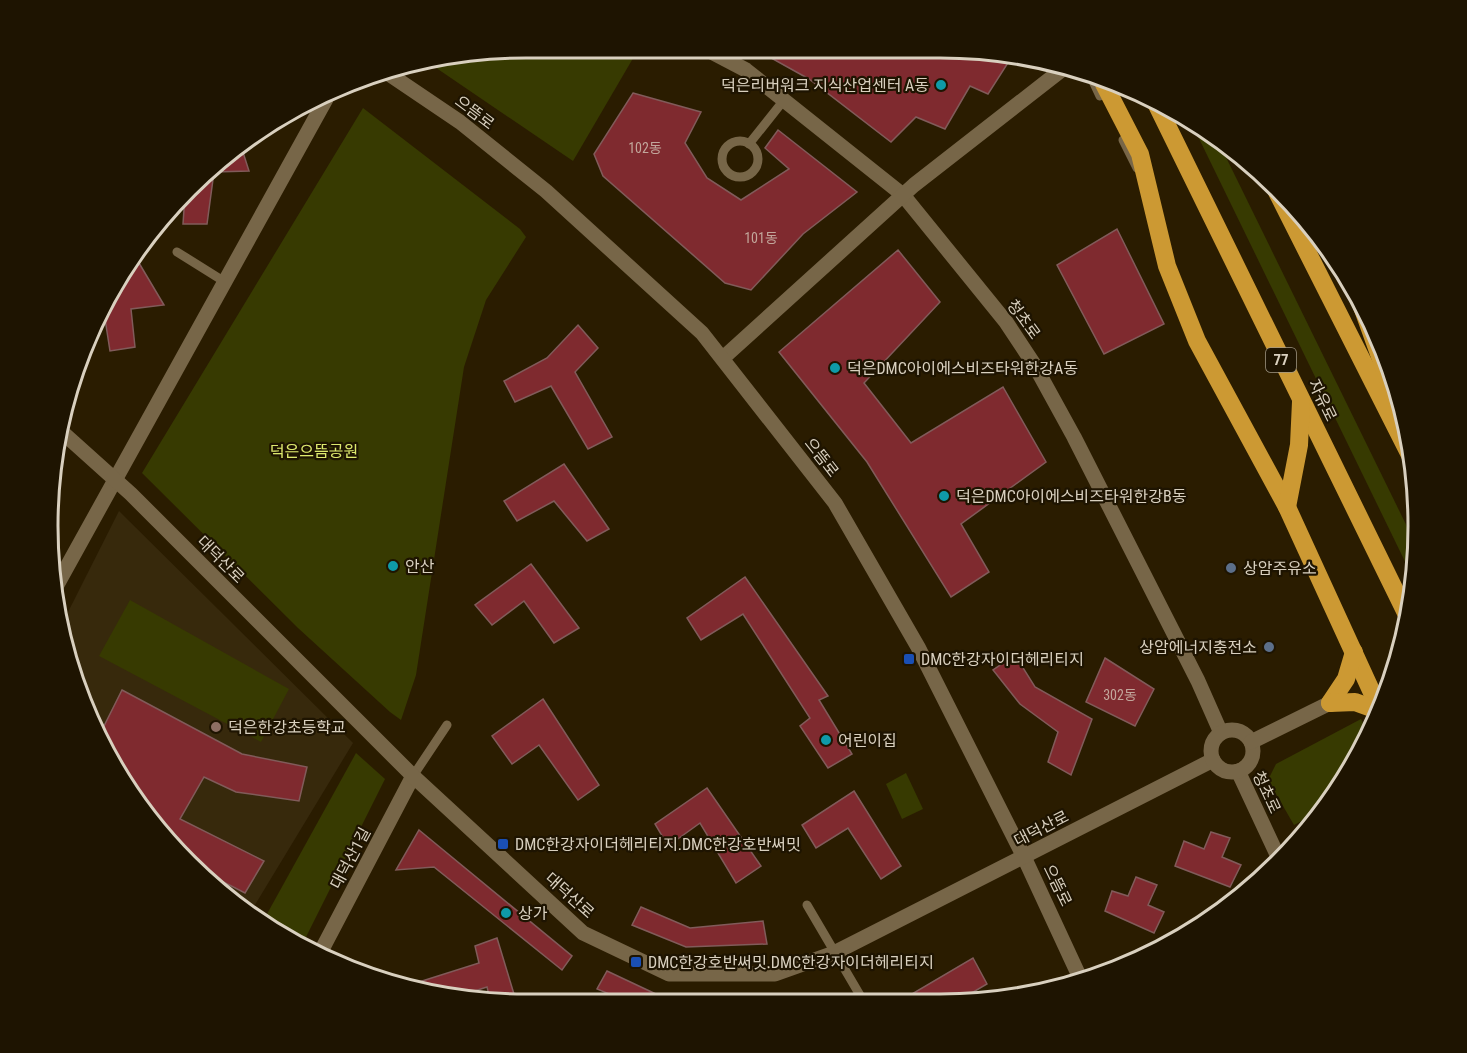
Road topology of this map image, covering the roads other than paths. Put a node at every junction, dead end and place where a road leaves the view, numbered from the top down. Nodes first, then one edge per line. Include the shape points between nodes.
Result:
1 (723, 58) edge
2 (1058, 73) edge
3 (394, 77) edge
4 (1095, 84) edge
5 (1107, 89) edge
6 (784, 100) junction
7 (322, 106) edge
8 (1161, 114) edge
9 (749, 144) junction
10 (903, 195) junction
11 (1151, 198) junction
12 (1288, 214) edge
13 (177, 252) dead end
14 (225, 282) junction
15 (723, 358) junction
16 (1301, 400) junction
17 (1400, 435) edge
18 (67, 436) edge
19 (115, 479) junction
20 (1287, 507) junction
21 (62, 574) edge
22 (1402, 604) edge
23 (1354, 652) junction
24 (1375, 700) edge
25 (1330, 703) junction
26 (1372, 708) edge
27 (447, 725) dead end
28 (1221, 733) junction
29 (1251, 742) junction
30 (1213, 760) junction
31 (1238, 771) junction
32 (413, 777) junction
33 (1276, 852) edge
34 (1024, 857) junction
35 (807, 905) dead end
36 (323, 947) edge
37 (834, 953) junction
38 (1078, 974) edge
39 (859, 994) edge

1 - 6 street, 청초로 via 746,70
2 - 10 street
3 - 15 street, 으뜸로 via 460,122 546,190 702,333
4 - 11 lane
5 - 11 highway via 1140,154
6 - 9 lane
6 - 10 street, 청초로
7 - 14 street
8 - 16 highway, 자유로 / 77
9 - 9 lane via 732,143 723,152 722,164 729,174 740,177 755,170 757,153
10 - 15 street
10 - 28 street, 청초로 via 1006,322 1035,366 1146,578
11 - 20 highway via 1167,266 1197,341
12 - 17 highway
13 - 14 lane
14 - 19 street
15 - 34 street, 으뜸로 via 835,503 918,646
16 - 20 highway via 1299,445
16 - 22 highway, 자유로 / 77
18 - 19 street, 대덕산로
19 - 21 street
19 - 32 street, 대덕산로
20 - 23 highway
23 - 24 highway
23 - 25 highway via 1346,679
25 - 26 highway via 1355,702
25 - 29 street
27 - 32 lane
28 - 29 street via 1241,732
28 - 30 street via 1213,742
29 - 31 street via 1249,763
30 - 31 street via 1223,770
30 - 34 street, 대덕산로
31 - 33 street, 청초로
32 - 36 street, 대덕산1길
32 - 37 street, 대덕산로 via 583,933 669,974 775,974
34 - 37 street, 대덕산로
34 - 38 street, 으뜸로
35 - 37 lane
37 - 39 lane

